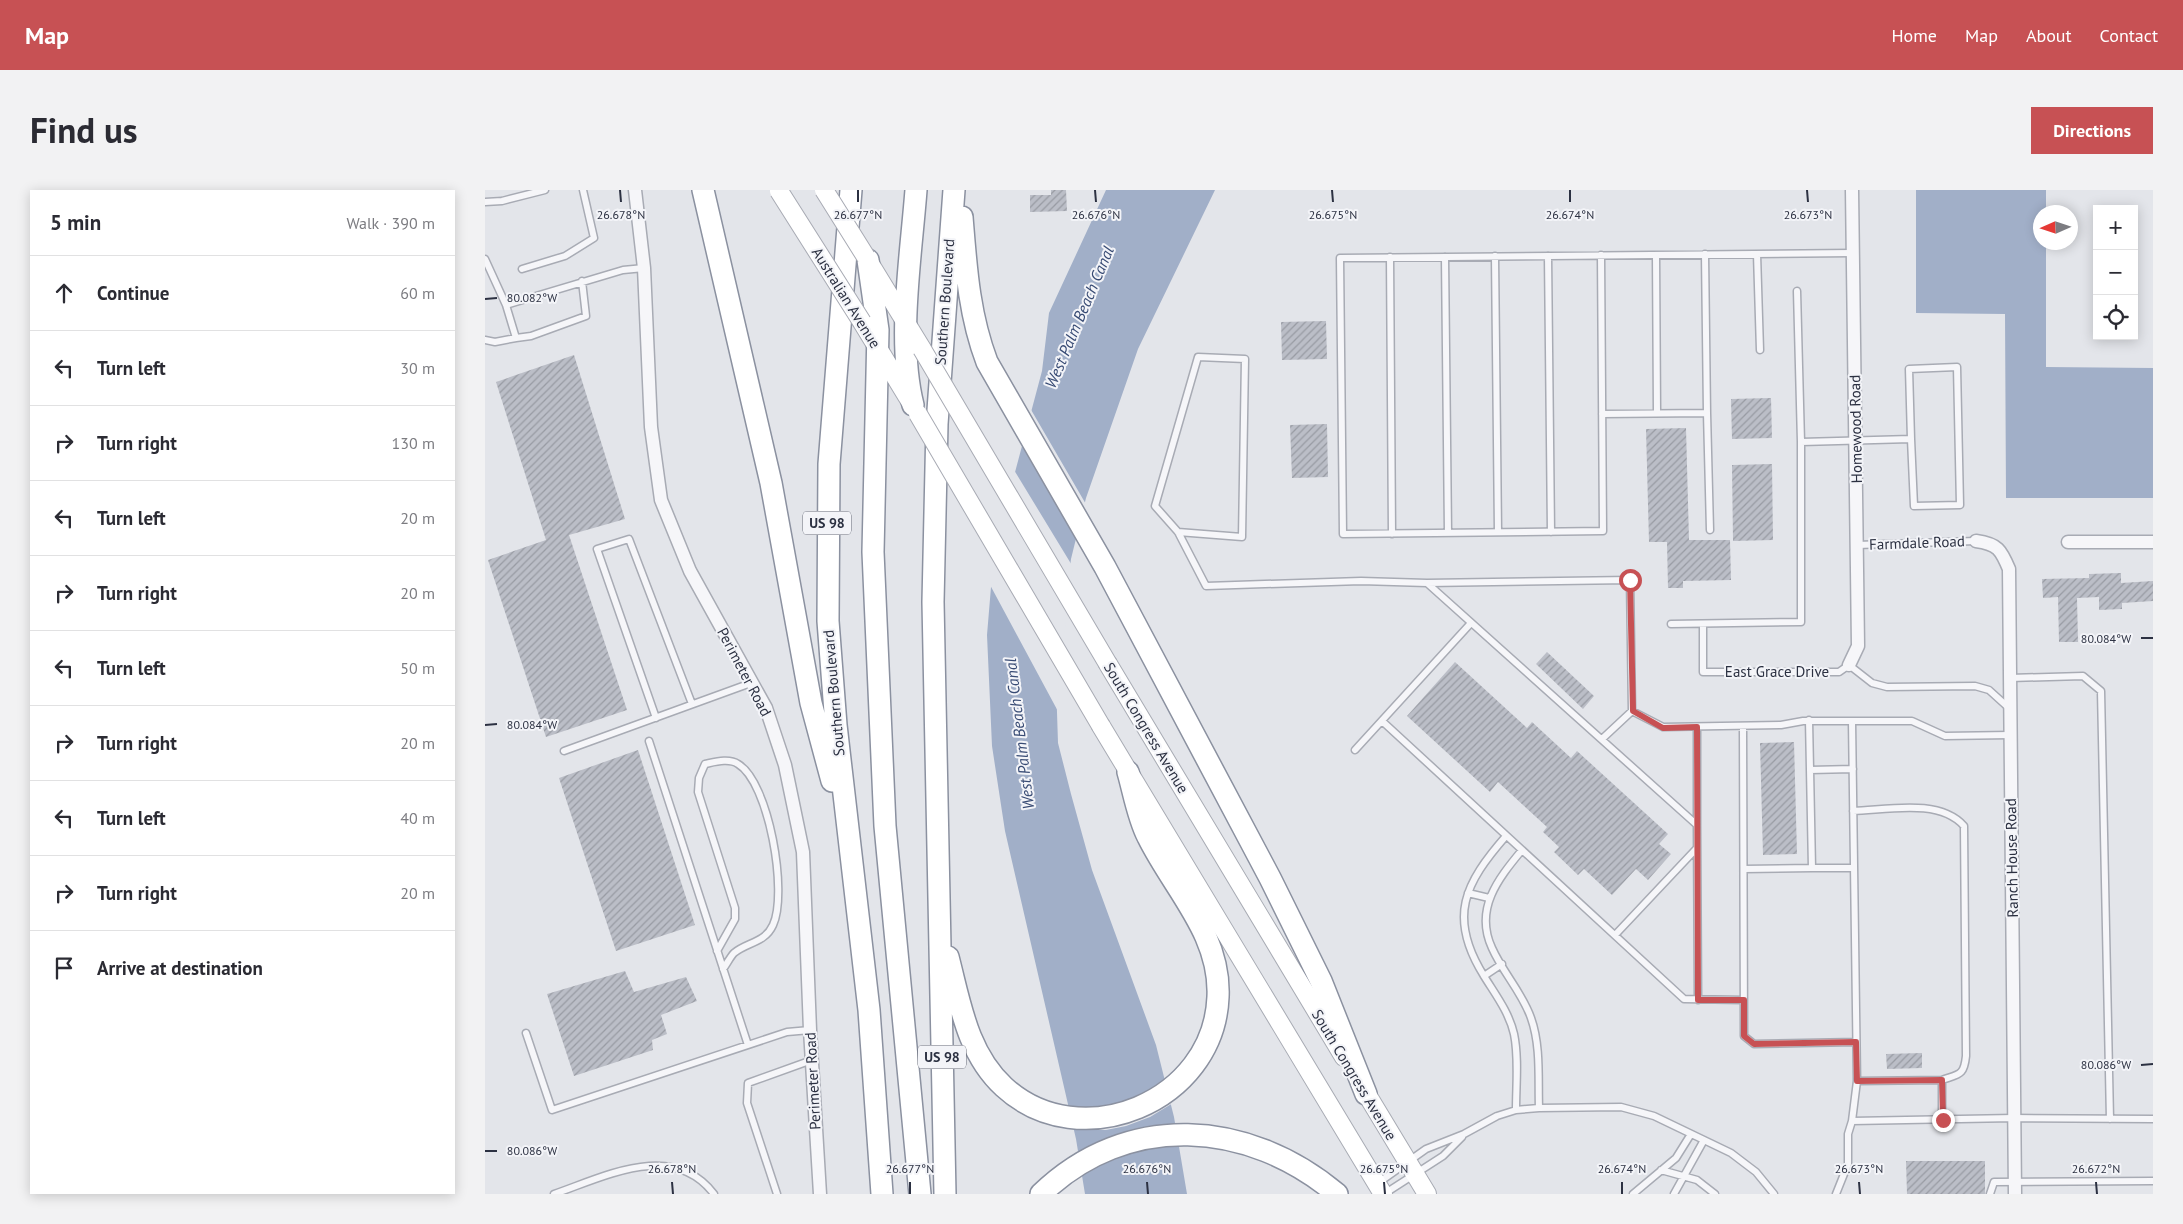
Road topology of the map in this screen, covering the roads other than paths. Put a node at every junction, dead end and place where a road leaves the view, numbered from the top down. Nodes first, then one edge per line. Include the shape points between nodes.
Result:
1 (545, 190) edge
2 (583, 190) edge
3 (635, 190) edge
4 (703, 190) edge
5 (779, 190) edge
6 (824, 190) edge
7 (851, 190) edge
8 (915, 190) edge
9 (954, 190) edge
10 (960, 190) edge
11 (1852, 190) edge
12 (485, 202) edge
13 (1853, 253) junction
14 (1705, 254) junction
15 (1757, 254) junction
16 (1601, 255) junction
17 (1656, 255) junction
18 (1445, 256) junction
19 (1495, 256) junction
20 (1548, 256) junction
21 (1390, 257) junction
22 (867, 258) junction
23 (485, 259) edge
24 (644, 268) junction
25 (523, 269) dead end
26 (487, 275) edge
27 (582, 281) junction
28 (1797, 291) dead end
29 (506, 305) junction
30 (907, 323) junction
31 (516, 338) junction
32 (485, 340) edge
33 (878, 348) junction
34 (1760, 350) dead end
35 (915, 410) junction
36 (1707, 413) junction
37 (1602, 414) junction
38 (1657, 414) junction
39 (1911, 439) junction
40 (1856, 440) junction
41 (1801, 442) junction
42 (1710, 530) dead end
43 (1178, 532) junction
44 (1498, 532) junction
45 (1551, 532) junction
46 (1448, 533) junction
47 (1393, 534) junction
48 (1976, 541) joint
49 (2068, 542) dead end
50 (2153, 542) edge
51 (1857, 545) junction
52 (1427, 583) junction
53 (1471, 623) junction
54 (1671, 624) dead end
55 (1703, 624) junction
56 (1849, 665) junction
57 (2010, 678) junction
58 (751, 683) junction
59 (692, 704) junction
60 (2010, 710) junction
61 (1633, 711) junction
62 (656, 718) junction
63 (1809, 720) junction
64 (1382, 721) junction
65 (1852, 721) junction
66 (1743, 726) junction
67 (1697, 727) junction
68 (2010, 736) junction
69 (1602, 739) junction
70 (649, 741) dead end
71 (1355, 750) dead end
72 (564, 751) dead end
73 (1853, 769) junction
74 (1810, 770) junction
75 (1128, 772) junction
76 (1853, 811) junction
77 (1697, 826) junction
78 (1506, 836) junction
79 (1697, 848) junction
80 (1522, 850) junction
81 (853, 856) junction
82 (1812, 868) junction
83 (1854, 868) junction
84 (1743, 869) junction
85 (1468, 893) junction
86 (1489, 898) junction
87 (938, 920) junction
88 (1615, 935) junction
89 (717, 951) junction
90 (1502, 964) junction
91 (723, 969) junction
92 (1483, 976) junction
93 (1698, 1000) junction
94 (1744, 1000) junction
95 (810, 1030) junction
96 (526, 1033) dead end
97 (1856, 1042) junction
98 (748, 1044) junction
99 (812, 1060) junction
100 (1942, 1080) junction
101 (1857, 1081) junction
102 (1366, 1094) junction
103 (1539, 1108) junction
104 (1516, 1110) junction
105 (2014, 1118) junction
106 (2110, 1119) junction
107 (2153, 1119) edge
108 (1943, 1120) junction
109 (1852, 1121) junction
110 (1464, 1134) junction
111 (1691, 1134) junction
112 (1704, 1140) junction
113 (1411, 1169) junction
114 (1661, 1170) junction
115 (1685, 1177) junction
116 (2153, 1181) edge
117 (2015, 1188) edge
118 (1381, 1191) edge
119 (554, 1194) edge
120 (714, 1194) edge
121 (777, 1194) edge
122 (820, 1194) edge
123 (882, 1194) edge
124 (920, 1194) edge
125 (945, 1194) edge
126 (1041, 1194) edge
127 (1337, 1194) edge
128 (1427, 1194) edge
129 (1633, 1194) edge
130 (1674, 1194) edge
131 (1715, 1194) edge
132 (1774, 1194) edge
133 (1836, 1194) edge
134 (1990, 1194) edge

1 - 12 lane
2 - 25 lane via 594,238 565,256
3 - 24 street, Perimeter Road
4 - 81 highway via 769,474 811,704
5 - 33 main road, Australian Avenue, bridge
6 - 22 main road, bridge
7 - 81 highway, Southern Boulevard / US 98 via 831,429 827,542 831,673
8 - 30 highway
9 - 87 highway, Southern Boulevard / US 98 via 943,323 935,491
10 - 102 highway via 967,283 975,325 993,374 1095,550 1270,878 1321,981
11 - 13 street, Homewood Road
13 - 15 lane
13 - 40 street, Homewood Road
14 - 15 lane
14 - 17 lane
14 - 36 lane
15 - 34 lane
16 - 17 lane
16 - 20 lane
16 - 37 lane
17 - 38 lane
18 - 19 lane
18 - 21 lane
18 - 46 lane
19 - 20 lane
19 - 44 lane
20 - 45 lane
21 - 47 lane
21 - 47 lane via 1340,258 1343,534
22 - 30 main road, South Congress Avenue
22 - 33 highway
23 - 26 lane
24 - 27 lane
24 - 58 street, Perimeter Road via 651,427 661,500 690,570
26 - 29 lane
27 - 29 lane
27 - 31 lane via 586,316 531,336
28 - 41 lane
29 - 31 lane
30 - 35 highway via 905,361
30 - 102 main road, South Congress Avenue, bridge
31 - 32 lane via 495,342
33 - 35 main road, Australian Avenue
33 - 124 highway via 873,494 885,826
35 - 75 main road, bridge
36 - 38 lane
36 - 42 lane
37 - 38 lane
37 - 45 lane via 1603,531
39 - 39 lane via 1909,369 1957,368 1960,505 1914,506
39 - 40 lane
40 - 41 lane
40 - 51 street, Homewood Road
41 - 55 lane via 1801,622
43 - 43 lane via 1155,506 1198,357 1245,359 1242,536
43 - 52 lane via 1206,586 1352,581
44 - 45 lane
44 - 46 lane
46 - 47 lane
48 - 51 lane, Farmdale Road
48 - 57 street, Ranch House Road via 1991,543 2003,553 2009,570
49 - 50 street
51 - 56 street, Homewood Road via 1858,646
52 - 53 lane
52 - 61 lane via 1630,580
53 - 64 lane
53 - 69 lane
54 - 55 lane
55 - 56 lane, East Grace Drive via 1703,672 1839,672
56 - 60 lane via 1872,683 1887,686 1975,686 1989,690
57 - 60 street, Ranch House Road
57 - 106 lane via 2083,676 2101,691
58 - 59 lane
58 - 95 street, Perimeter Road via 765,708 785,765 803,852
59 - 62 lane
59 - 62 lane via 629,539 597,549
60 - 68 street, Ranch House Road
61 - 67 lane via 1663,728
61 - 69 lane
62 - 72 lane
63 - 65 lane
63 - 66 lane
63 - 74 lane
64 - 71 lane
64 - 78 lane
65 - 68 lane via 1912,721 1945,736
65 - 73 lane
66 - 67 lane
66 - 84 lane
67 - 77 lane
68 - 105 street, Ranch House Road
69 - 77 lane
70 - 89 lane
73 - 74 lane
73 - 76 lane
74 - 82 lane
75 - 87 highway via 1147,836 1203,931 1215,959 1218,998 1214,1026 1198,1061 1187,1075 1160,1096 1123,1112 1085,1118 1038,1108 1015,1096 977,1053 966,1027
75 - 118 main road
76 - 83 lane
76 - 100 lane via 1928,808 1957,818 1964,826 1967,1056 1962,1074
77 - 79 lane
78 - 80 lane
78 - 85 lane via 1474,877
79 - 88 lane
79 - 93 lane
80 - 86 lane via 1500,877
80 - 88 lane
81 - 123 highway, Southern Boulevard / US 98 via 874,1062
82 - 83 lane
82 - 84 lane
83 - 97 lane
84 - 94 lane
85 - 86 lane
85 - 92 lane via 1464,926 1467,944
86 - 90 lane via 1486,931
87 - 125 highway, Southern Boulevard / US 98
88 - 93 lane via 1684,999
89 - 91 lane
89 - 91 lane via 735,919 735,908 698,785 705,764 721,761 737,763 753,778 772,832 780,891 773,927 763,939 734,953
90 - 92 lane
90 - 103 lane via 1523,997 1536,1036
91 - 98 lane
92 - 104 lane via 1507,1015 1514,1034
93 - 94 lane
94 - 97 lane via 1744,1036 1754,1044
95 - 98 lane via 787,1032
95 - 99 street, Perimeter Road
96 - 98 lane via 552,1110
97 - 101 lane
99 - 121 lane via 748,1083 747,1103
99 - 122 street, Perimeter Road
100 - 101 lane
100 - 108 lane
101 - 109 lane
102 - 113 main road, South Congress Avenue
103 - 104 lane
103 - 111 lane via 1621,1107 1654,1116
104 - 110 lane via 1486,1121
105 - 106 lane
105 - 108 lane
105 - 117 street, Ranch House Road
106 - 107 lane
108 - 109 lane
109 - 133 lane via 1847,1164
110 - 113 lane via 1443,1156
110 - 113 lane via 1426,1149
111 - 112 lane
111 - 114 lane via 1682,1151
112 - 115 lane
112 - 132 lane via 1731,1153 1756,1172
113 - 118 lane
113 - 118 lane
113 - 128 main road, South Congress Avenue
114 - 115 lane
114 - 129 lane
115 - 130 lane
115 - 131 lane via 1697,1180
116 - 117 lane
117 - 134 lane via 1995,1182
119 - 120 lane via 632,1168 661,1165 687,1171
126 - 127 highway via 1084,1160 1118,1145 1177,1134 1253,1146 1306,1170

